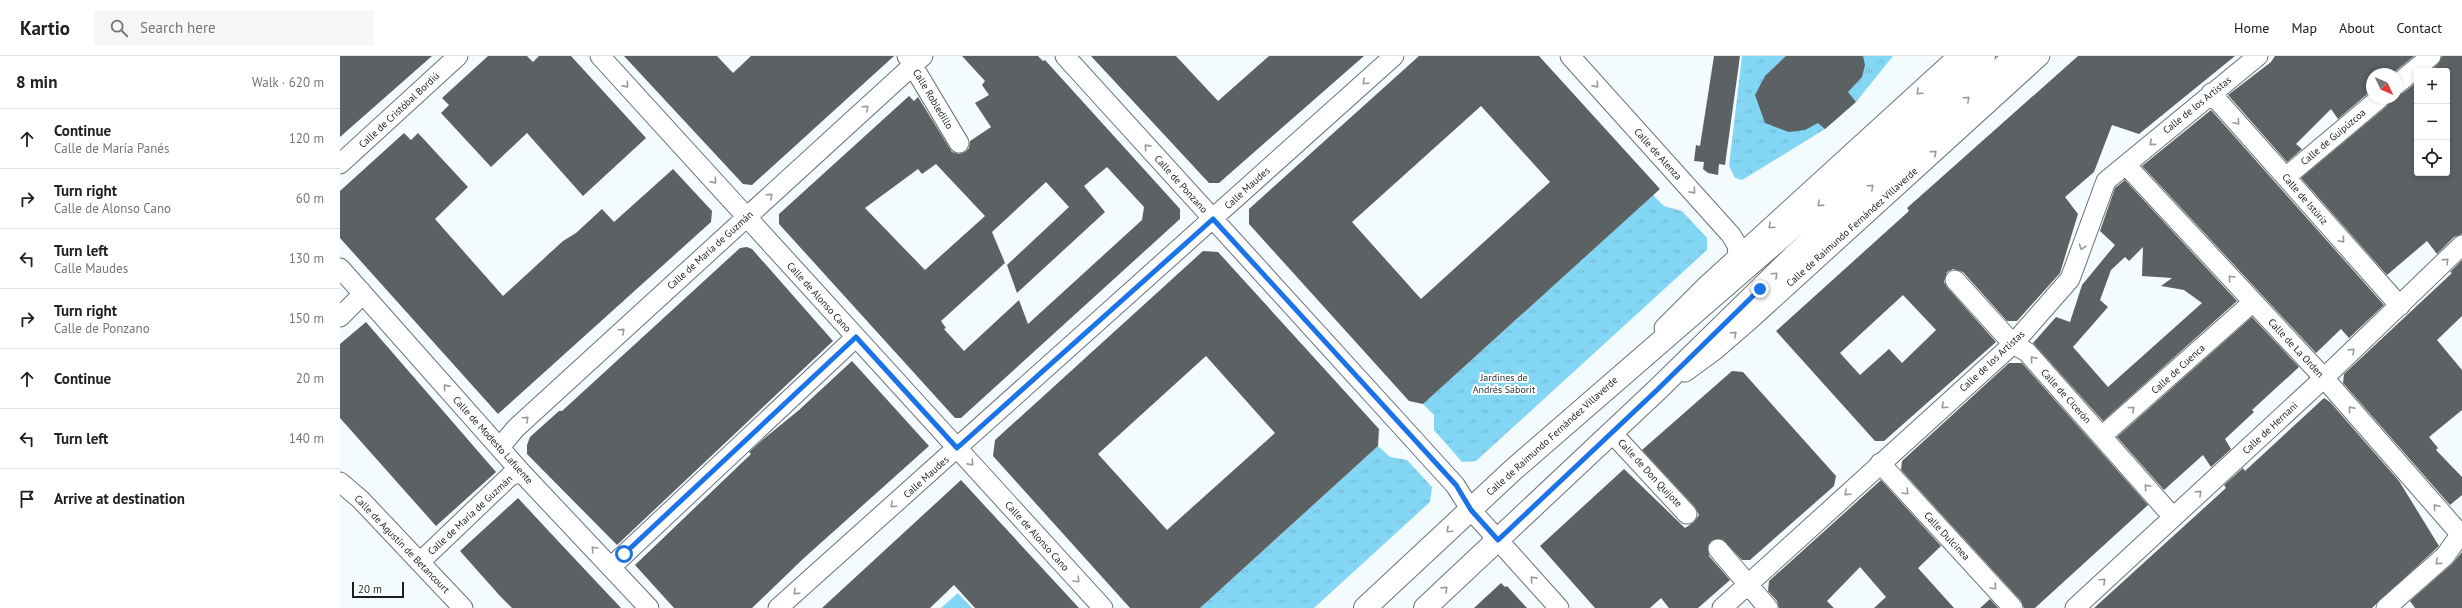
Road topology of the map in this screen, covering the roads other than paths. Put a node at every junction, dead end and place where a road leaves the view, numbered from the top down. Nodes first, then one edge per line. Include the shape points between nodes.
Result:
1 (458, 56) edge
2 (600, 56) edge
3 (1065, 56) edge
4 (1394, 56) edge
5 (1570, 56) edge
6 (1958, 56) edge
7 (1984, 56) edge
8 (2015, 56) edge
9 (2040, 56) edge
10 (2258, 56) edge
11 (2431, 56) edge
12 (914, 59) edge
13 (2402, 80) edge
14 (2211, 93) junction
15 (2373, 104) edge
16 (959, 143) dead end
17 (340, 164) edge
18 (2126, 165) junction
19 (2286, 177) junction
20 (747, 217) junction
21 (1213, 219) junction
22 (2462, 245) edge
23 (1738, 256) junction
24 (340, 268) edge
25 (1955, 280) dead end
26 (361, 291) junction
27 (2253, 302) junction
28 (2400, 306) junction
29 (340, 317) edge
30 (856, 337) junction
31 (2013, 344) junction
32 (1634, 363) junction
33 (2324, 378) junction
34 (1657, 390) junction
35 (1612, 433) junction
36 (2103, 435) junction
37 (500, 447) junction
38 (957, 448) junction
39 (1880, 463) junction
40 (521, 472) junction
41 (340, 482) edge
42 (1471, 510) junction
43 (1688, 514) dead end
44 (2173, 517) junction
45 (2461, 534) edge
46 (1498, 540) junction
47 (1718, 549) dead end
48 (420, 562) junction
49 (611, 567) junction
50 (1746, 585) junction
51 (463, 608) edge
52 (649, 608) edge
53 (778, 608) edge
54 (1103, 608) edge
55 (1366, 608) edge
56 (1425, 608) edge
57 (1559, 608) edge
58 (1722, 608) edge
59 (1768, 608) edge
60 (2014, 608) edge
61 (2075, 608) edge
62 (2386, 608) edge

1 - 17 street, Calle de Cristóbal Bordiú
2 -> 20 street, Calle de Alonso Cano
21 -> 3 street, Calle de Ponzano
4 -> 21 street, Calle Maudes
5 -> 23 street, Calle de Alenza via 1731,235 1737,245
6 -> 23 street, Calle de Raimundo Fernández Villaverde
7 -> 32 main road, Calle de Raimundo Fernández Villaverde via 1774,244
34 -> 8 main road, Calle de Raimundo Fernández Villaverde via 1793,257
34 -> 9 street, Calle de Raimundo Fernández Villaverde via 1704,359 1727,340
10 - 14 street, Calle de los Artistas
11 - 13 street
12 - 16 street, Calle Robledillo
20 -> 12 street, Calle de María de Guzmán
14 -> 18 street, Calle de los Artistas
14 -> 19 street, Calle de Istúriz
15 - 19 street, Calle de Guipúzcoa
27 -> 18 street, Calle de La Orden
18 -> 31 street, Calle de los Artistas via 2103,185 2070,279
19 -> 28 street, Calle de Istúriz
20 - 30 street, Calle de Alonso Cano
37 -> 20 street, Calle de María de Guzmán via 507,436
21 - 38 street, Calle Maudes
21 - 42 street, Calle de Ponzano via 1456,485
28 -> 22 street, Calle de Hernani
23 - 32 street, Calle de Raimundo Fernández Villaverde via 1689,302
24 - 26 street, Calle de Modesto Lafuente
25 - 31 street, Calle de Cicerón
26 - 29 street via 359,298
37 -> 26 street, Calle de Modesto Lafuente
27 - 33 street, Calle de La Orden
36 -> 27 street, Calle de Cuenca
33 -> 28 street, Calle de Hernani
30 - 38 street, Calle de Alonso Cano
30 - 49 street
36 -> 31 street, Calle de Cicerón via 2027,352
31 -> 39 street, Calle de los Artistas
32 - 42 main road, Calle de Raimundo Fernández Villaverde
44 -> 33 street, Calle de Hernani
45 -> 33 street, Calle de La Orden
34 - 35 main road, Calle de Raimundo Fernández Villaverde
35 - 43 street, Calle de Don Quijote
35 - 46 main road, Calle de Raimundo Fernández Villaverde
44 -> 36 street, Calle de Cicerón
37 - 40 street, Calle de Modesto Lafuente
38 -> 53 street, Calle Maudes
38 -> 54 street, Calle de Alonso Cano
39 -> 50 street, Calle de los Artistas
39 -> 60 street, Calle Dulcinea
40 - 48 street, Calle de María de Guzmán via 510,476
49 -> 40 street, Calle de Modesto Lafuente
41 - 48 street, Calle de Agustín de Betancourt via 361,500
42 - 46 street
42 -> 55 main road, Calle de Raimundo Fernández Villaverde
61 -> 44 street, Calle de Hernani
45 -> 62 street via 2445,556
56 -> 46 main road, Calle de Raimundo Fernández Villaverde
57 -> 46 street
47 - 50 street
48 - 51 street, Calle de Agustín de Betancourt
49 - 52 street, Calle de Modesto Lafuente
50 - 58 street, Calle de los Artistas
50 - 59 street

